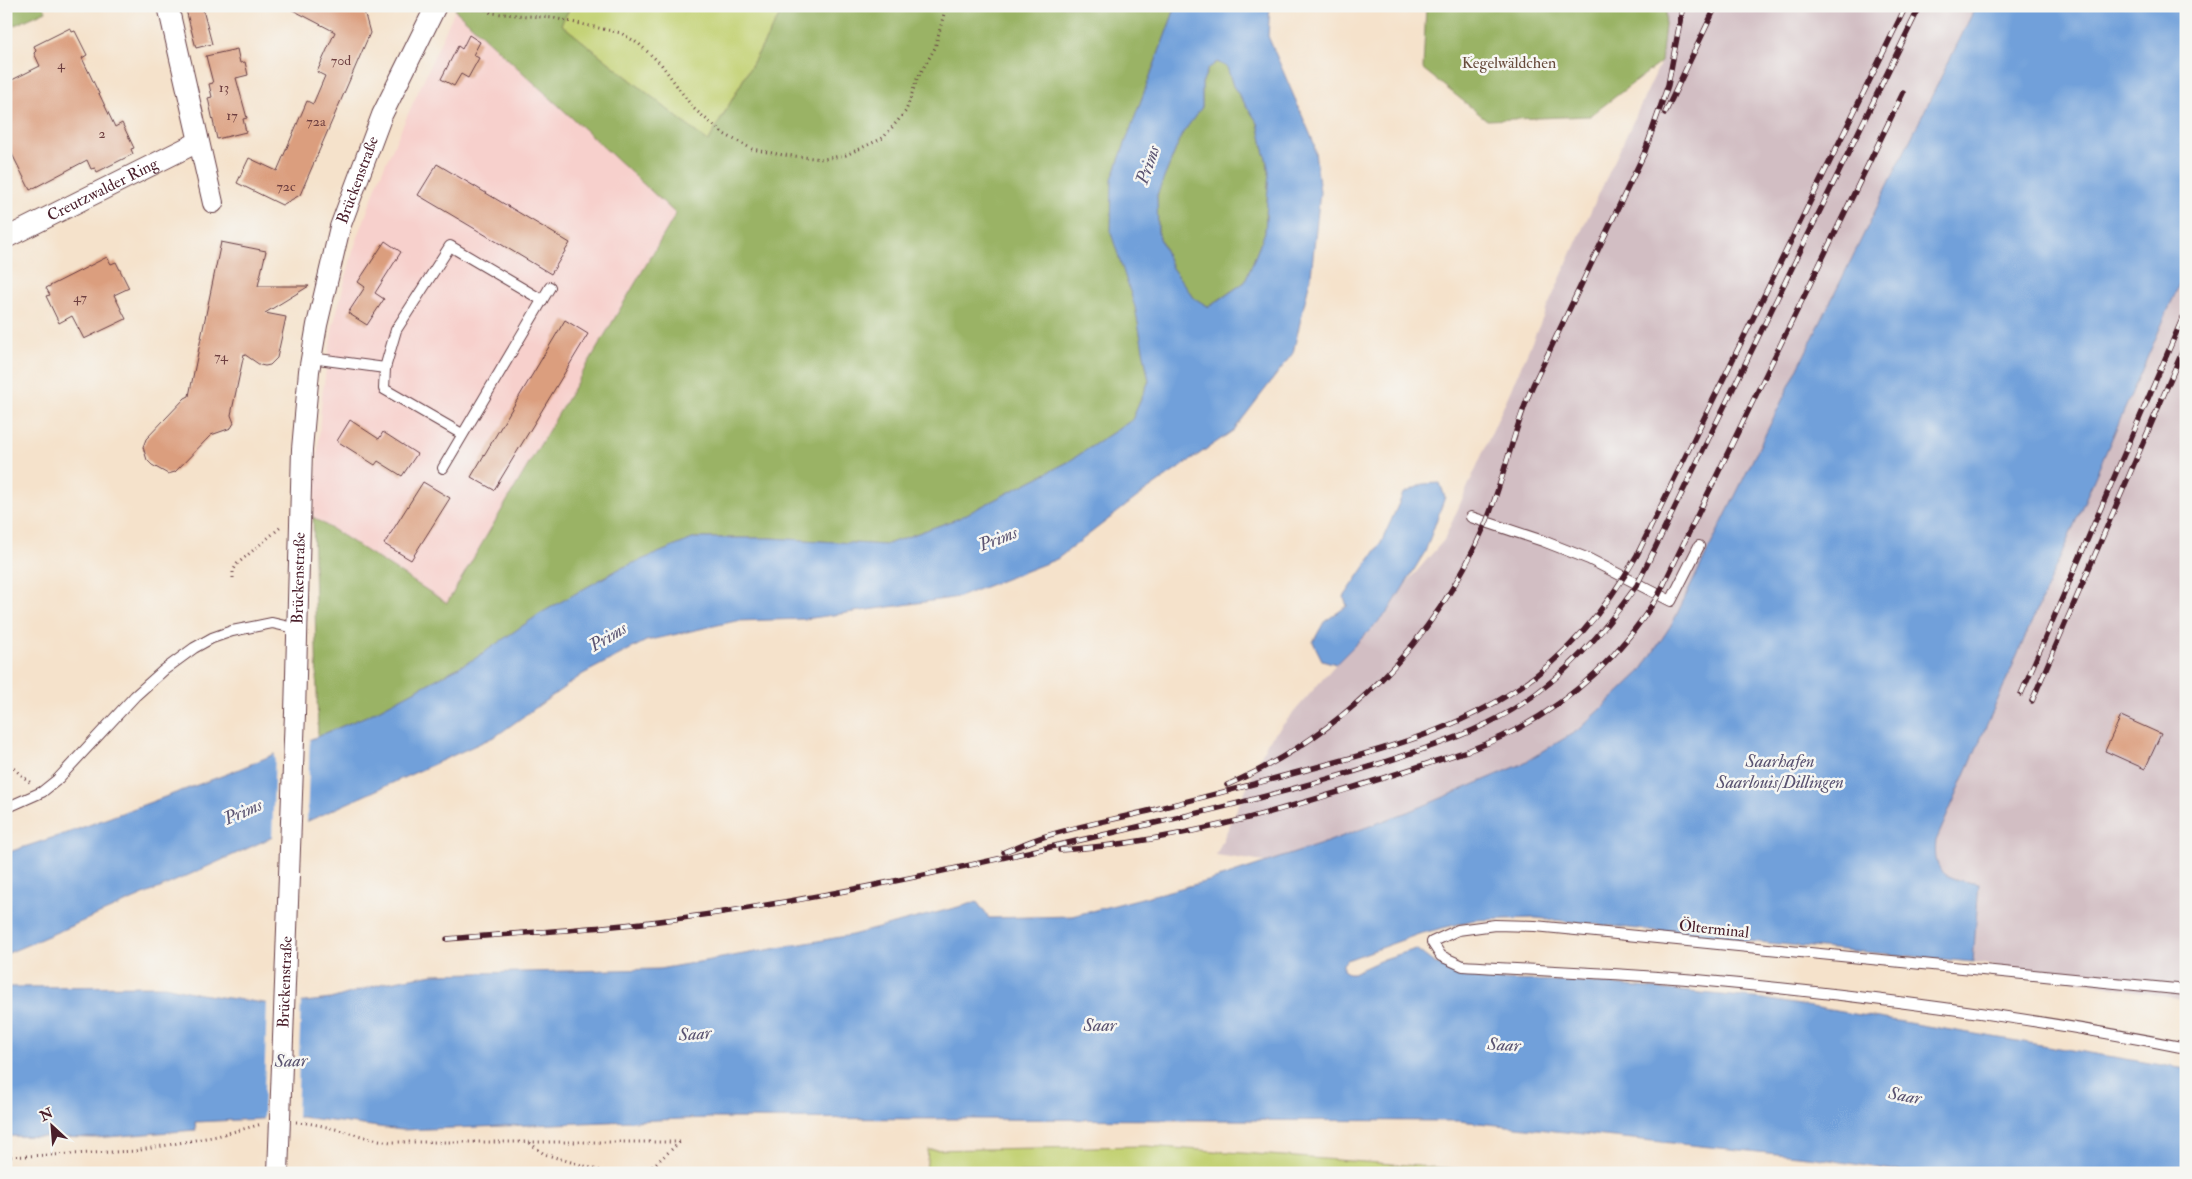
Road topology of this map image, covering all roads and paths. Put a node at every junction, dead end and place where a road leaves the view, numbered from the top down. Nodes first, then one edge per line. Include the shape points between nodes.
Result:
1 (168, 6) edge
2 (436, 6) edge
3 (482, 6) edge
4 (946, 6) edge
5 (198, 142) junction
6 (213, 203) dead end
7 (6, 238) edge
8 (550, 287) dead end
9 (542, 300) junction
10 (311, 358) junction
11 (386, 368) junction
12 (462, 434) junction
13 (443, 468) dead end
14 (300, 512) junction
15 (1472, 517) dead end
16 (1699, 546) dead end
17 (233, 578) dead end
18 (298, 629) junction
19 (6, 762) edge
20 (42, 792) junction
21 (6, 808) edge
22 (2186, 990) edge
23 (2186, 1048) edge
24 (270, 1122) dead end
25 (287, 1122) dead end
26 (530, 1143) junction
27 (6, 1157) edge
28 (278, 1173) edge
29 (608, 1173) edge
30 (645, 1173) edge

1 - 5 street
2 - 10 street, Brückenstraße via 382,115 340,227
3 - 4 path via 491,13 554,18 621,33 661,64 693,108 724,134 752,149 824,159 846,155 883,138 906,111 917,79 935,48
5 - 6 street
5 - 7 street, Creutzwalder Ring
8 - 9 lane
9 - 11 lane via 450,246 396,330
9 - 12 lane
10 - 11 lane
10 - 14 street, Brückenstraße
11 - 12 lane via 384,389
12 - 13 lane
14 - 17 path via 237,564
14 - 18 street, Brückenstraße
15 - 16 lane via 1589,559 1671,601
18 - 20 lane via 272,623 232,631 194,648 135,696 84,754
18 - 28 street, Brückenstraße, bridge
19 - 20 path
20 - 21 lane
22 - 23 lane, Ölterminal via 1535,926 1495,925 1458,930 1432,942 1441,956 1463,966 1696,980 1916,1005 2098,1031
24 - 27 path via 217,1136 135,1151
25 - 26 path via 323,1126 367,1139 392,1142
26 - 29 path via 544,1154
26 - 30 path via 681,1142

